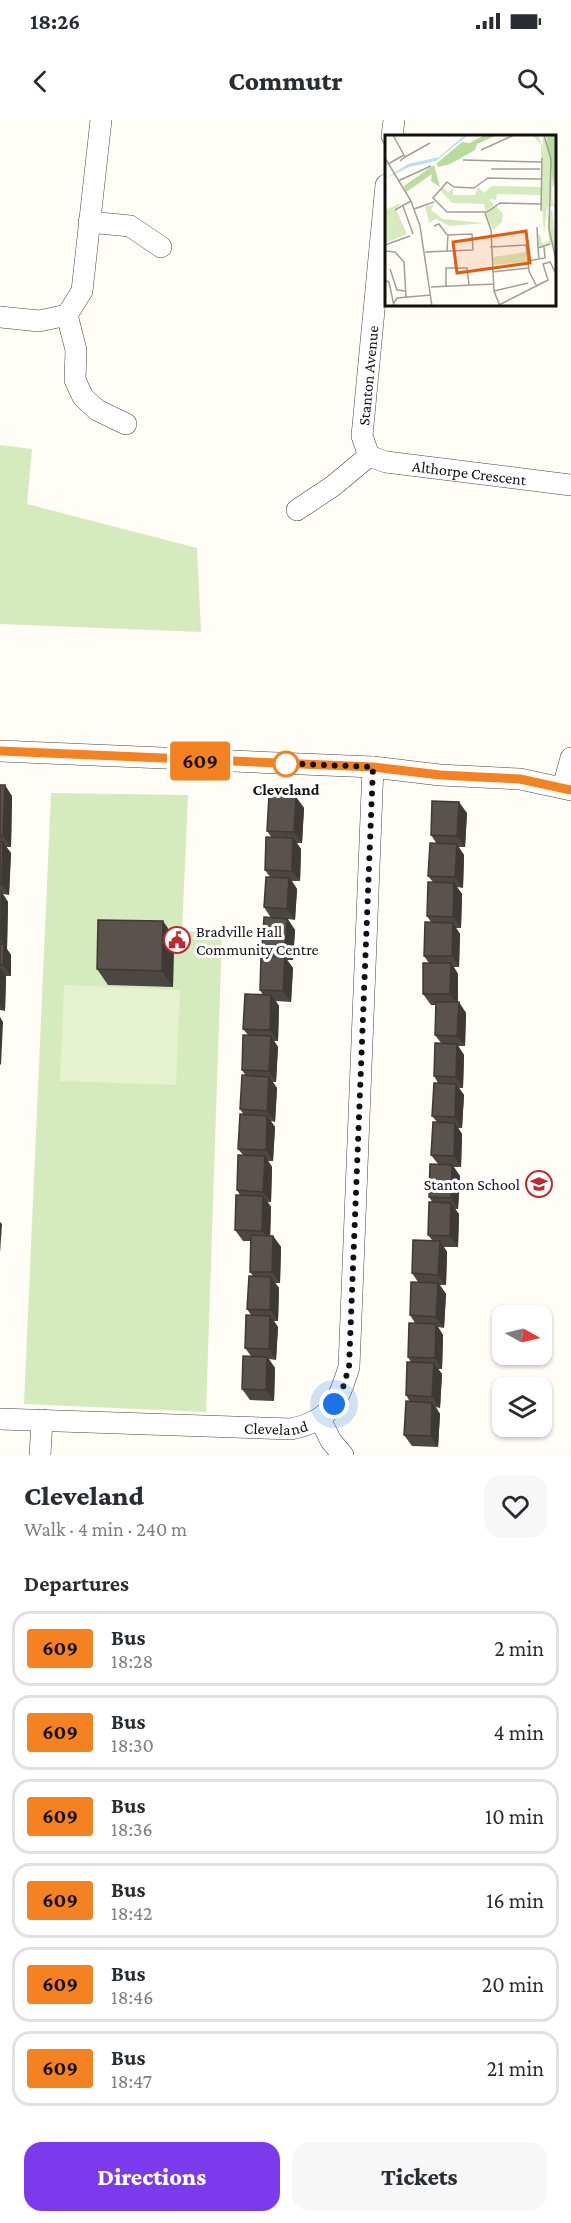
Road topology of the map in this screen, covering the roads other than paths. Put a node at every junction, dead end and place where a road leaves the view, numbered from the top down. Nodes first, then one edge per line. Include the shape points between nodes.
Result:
1 (101, 120) edge
2 (394, 120) edge
3 (392, 135) edge
4 (385, 205) edge
5 (89, 222) junction
6 (161, 247) dead end
7 (67, 315) junction
8 (0, 317) edge
9 (126, 424) dead end
10 (369, 456) junction
11 (571, 485) edge
12 (297, 510) dead end
13 (0, 751) edge
14 (571, 758) edge
15 (373, 767) junction
16 (567, 789) edge
17 (0, 1419) edge
18 (320, 1419) junction
19 (42, 1420) junction
20 (40, 1455) edge
21 (343, 1455) edge

1 - 5 street
2 - 3 street
4 - 10 street, Stanton Avenue via 362,436
5 - 6 street via 130,226
5 - 7 street via 82,291
7 - 8 street via 39,321
7 - 9 street via 76,350 75,380 83,397 97,410
10 - 11 street, Althorpe Crescent via 386,462
10 - 12 street
13 - 15 street
14 - 16 street
15 - 16 street via 520,779
15 - 18 street, Cleveland via 349,1367 341,1394
17 - 19 street, Cleveland
18 - 19 street, Cleveland via 291,1429
18 - 21 street
19 - 20 street

